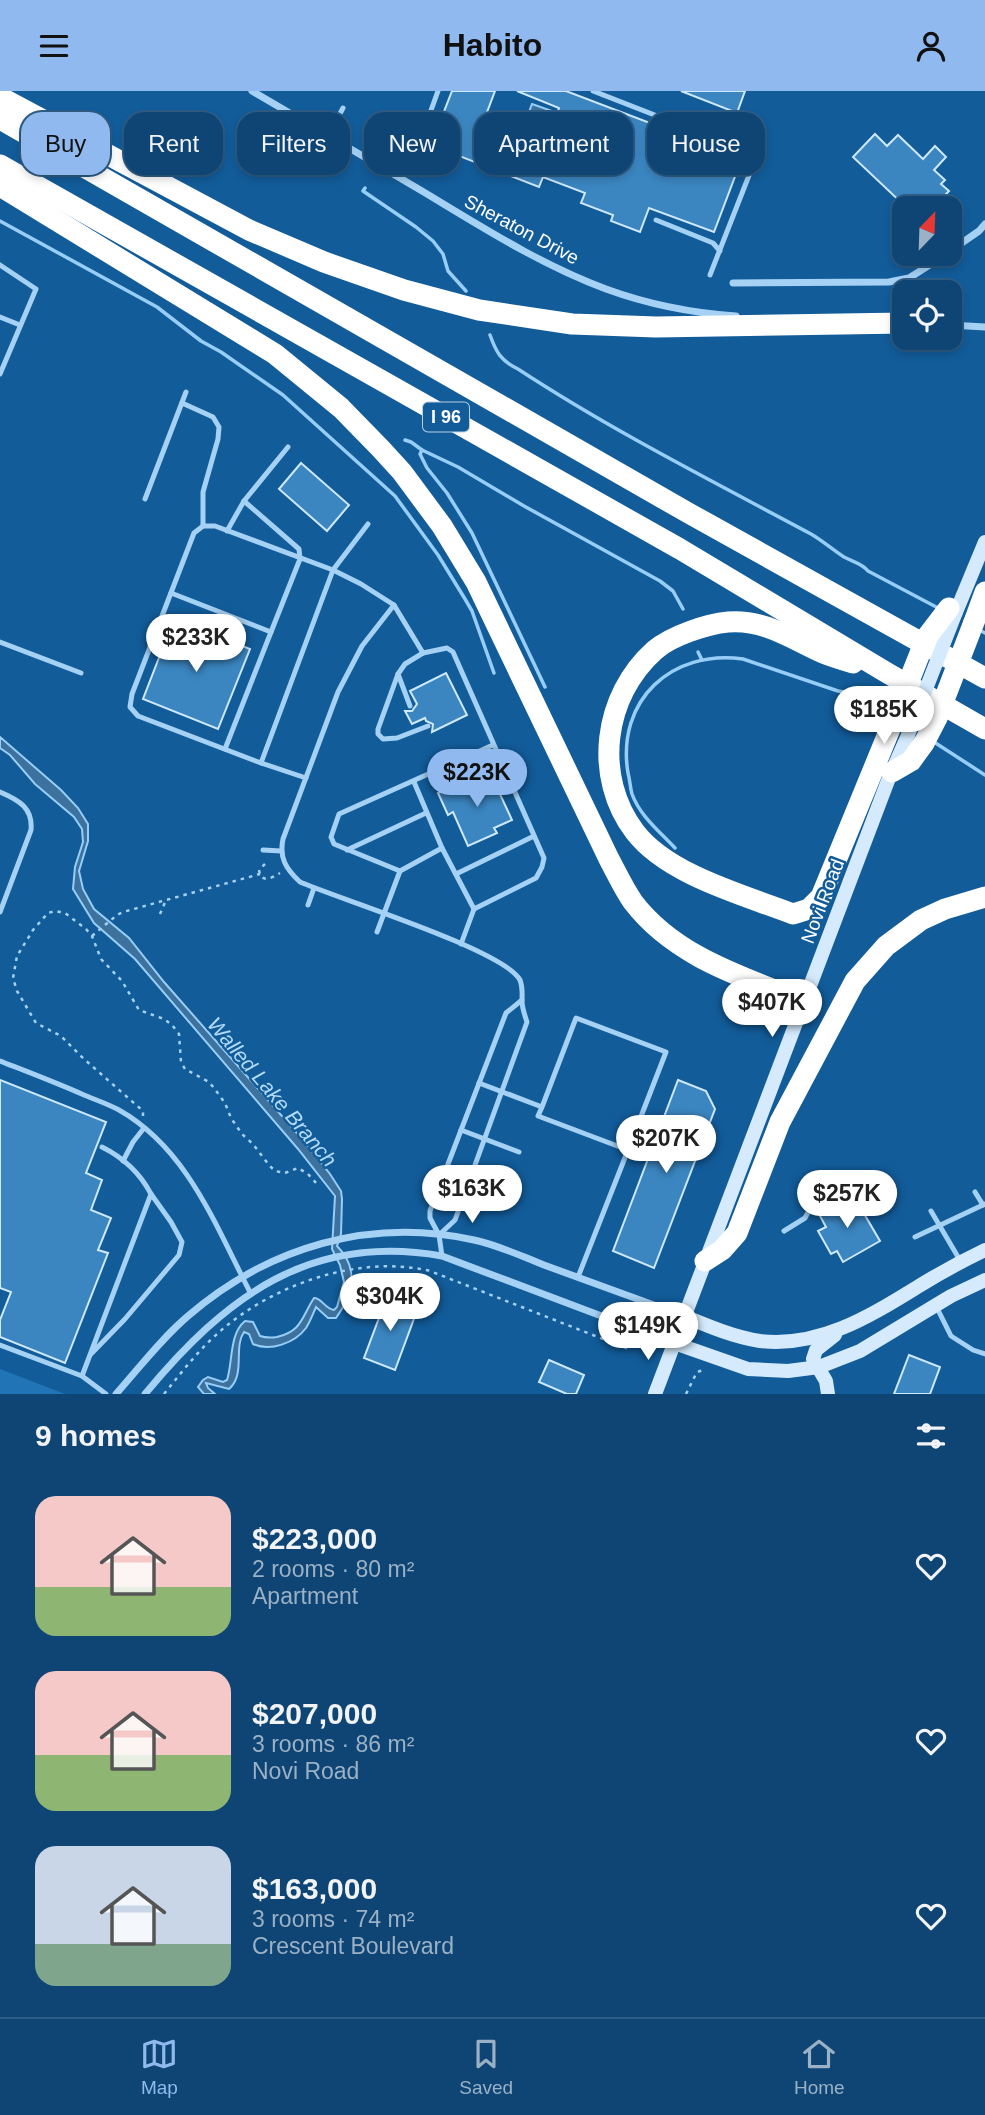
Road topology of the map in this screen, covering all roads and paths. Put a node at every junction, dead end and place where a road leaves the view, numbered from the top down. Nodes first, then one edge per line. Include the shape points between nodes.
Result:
1 (252, 91) edge
2 (438, 91) edge
3 (593, 91) edge
4 (0, 97) edge
5 (344, 108) dead end
6 (287, 112) edge
7 (342, 112) edge
8 (430, 112) edge
9 (0, 119) edge
10 (350, 149) edge
11 (0, 165) edge
12 (0, 186) edge
13 (656, 220) dead end
14 (985, 224) edge
15 (962, 243) edge
16 (720, 251) junction
17 (0, 265) edge
18 (928, 266) edge
19 (710, 275) dead end
20 (733, 283) dead end
21 (0, 317) edge
22 (892, 320) edge
23 (892, 322) edge
24 (20, 325) junction
25 (962, 326) edge
26 (985, 327) edge
27 (0, 374) edge
28 (186, 392) dead end
29 (181, 403) junction
30 (288, 447) dead end
31 (145, 499) dead end
32 (244, 501) junction
33 (368, 524) dead end
34 (202, 526) junction
35 (228, 531) junction
36 (985, 542) edge
37 (300, 559) junction
38 (333, 570) junction
39 (985, 592) edge
40 (172, 593) junction
41 (837, 594) junction
42 (394, 605) junction
43 (960, 611) junction
44 (271, 632) junction
45 (0, 642) edge
46 (423, 653) junction
47 (985, 664) edge
48 (81, 673) dead end
49 (398, 674) junction
50 (888, 674) junction
51 (985, 678) edge
52 (410, 706) dead end
53 (428, 726) dead end
54 (985, 729) edge
55 (908, 734) junction
56 (493, 745) junction
57 (225, 749) junction
58 (261, 763) junction
59 (892, 772) joint
60 (306, 778) junction
61 (414, 782) junction
62 (0, 792) edge
63 (426, 813) junction
64 (534, 836) junction
65 (442, 848) junction
66 (263, 850) dead end
67 (347, 850) junction
68 (281, 851) junction
69 (265, 864) dead end
70 (287, 868) junction
71 (400, 871) junction
72 (260, 874) junction
73 (456, 874) junction
74 (314, 888) junction
75 (985, 897) edge
76 (166, 900) junction
77 (307, 905) dead end
78 (474, 909) junction
79 (0, 912) edge
80 (160, 914) dead end
81 (384, 914) junction
82 (377, 932) dead end
83 (93, 935) junction
84 (461, 944) junction
85 (522, 1000) junction
86 (805, 1002) junction
87 (0, 1062) edge
88 (479, 1083) junction
89 (501, 1092) junction
90 (542, 1107) junction
91 (144, 1128) junction
92 (461, 1130) junction
93 (485, 1139) junction
94 (102, 1147) dead end
95 (628, 1150) junction
96 (519, 1152) dead end
97 (123, 1161) junction
98 (317, 1184) dead end
99 (830, 1191) dead end
100 (975, 1192) dead end
101 (150, 1194) junction
102 (984, 1205) edge
103 (931, 1211) dead end
104 (940, 1226) junction
105 (784, 1231) dead end
106 (439, 1235) junction
107 (915, 1237) dead end
108 (985, 1250) edge
109 (442, 1256) junction
110 (705, 1261) junction
111 (961, 1262) junction
112 (242, 1277) junction
113 (578, 1277) junction
114 (985, 1280) edge
115 (251, 1294) junction
116 (936, 1306) junction
117 (684, 1316) junction
118 (839, 1330) junction
119 (674, 1343) junction
120 (0, 1345) edge
121 (631, 1350) dead end
122 (985, 1354) edge
123 (90, 1355) junction
124 (819, 1367) junction
125 (704, 1370) dead end
126 (82, 1376) junction
127 (106, 1394) edge
128 (116, 1394) edge
129 (145, 1394) edge
130 (164, 1394) edge
131 (655, 1394) edge
132 (686, 1394) edge
133 (828, 1394) edge

1 - 6 street, Sheraton Drive
2 - 8 lane
3 - 16 lane via 757,155
4 - 23 highway via 249,230 324,262 479,310 572,324 656,327
5 - 7 lane
9 - 41 highway, I 96
10 - 22 street, Sheraton Drive via 509,243 607,289 709,314
11 - 50 highway, I 96 via 680,549
12 - 86 highway via 275,354 341,408 434,515 471,574 634,902 682,948
13 - 16 lane via 713,243
14 - 15 street
16 - 19 lane
17 - 24 lane via 36,289
18 - 20 street via 909,278 889,282
21 - 24 lane
24 - 27 lane
25 - 26 street
28 - 29 lane
29 - 31 lane
29 - 34 lane via 213,417 219,427 203,492
30 - 32 lane
32 - 35 lane
32 - 37 lane via 299,549
33 - 38 lane
34 - 35 lane
34 - 40 lane via 194,533
35 - 37 lane
36 - 43 street
37 - 38 lane
37 - 44 lane
38 - 42 lane
38 - 58 lane
39 - 43 highway
40 - 44 lane
40 - 57 lane via 130,708 138,716
41 - 47 highway via 868,602
41 - 51 highway, I 96
42 - 46 lane
42 - 60 lane via 362,646 338,692
43 - 55 highway, bridge via 926,638
43 - 55 highway, bridge via 937,718
44 - 57 lane
45 - 48 lane
46 - 49 lane
46 - 56 lane via 447,648 453,652
49 - 52 lane
49 - 53 lane via 378,734 383,739 397,738
50 - 54 highway, I 96
50 - 55 highway via 756,624 729,622 684,633 656,648 622,692 610,727 608,765 620,808 636,833 681,870 793,914 809,909 821,897
55 - 59 highway via 911,761
56 - 61 lane
56 - 64 lane
57 - 58 lane
58 - 60 lane
59 - 86 street, Novi Road
60 - 68 lane
61 - 63 lane
61 - 67 lane via 339,814 331,837 334,844
62 - 79 lane via 23,803 32,821
63 - 65 lane
63 - 67 lane
64 - 73 lane
64 - 78 lane via 544,858 536,878
65 - 71 lane
65 - 73 lane
66 - 68 lane
67 - 71 lane
68 - 70 lane
69 - 72 path
70 - 72 path via 269,879
70 - 74 lane via 300,882
71 - 81 lane
72 - 76 path
73 - 78 lane
74 - 77 lane
74 - 81 lane
75 - 110 highway via 921,920 886,946 855,981 780,1122 737,1233
76 - 80 path
76 - 83 path via 117,915
78 - 84 lane
81 - 82 lane
81 - 84 lane
83 - 91 path via 65,913 48,913 17,956 13,978 36,1023 61,1036 143,1111
83 - 98 path via 101,959 122,981 139,1010 172,1025 179,1034 185,1069 209,1082 230,1118 269,1165 280,1173 298,1168
84 - 85 lane via 512,971 520,981
85 - 88 lane via 506,1013
85 - 89 lane via 527,1022
86 - 110 street, Novi Road
87 - 91 lane via 118,1109
88 - 89 lane
88 - 92 lane
89 - 90 lane
89 - 93 lane
90 - 95 lane via 538,1116
90 - 95 lane via 576,1018 666,1052
91 - 97 lane
91 - 112 lane via 180,1164 198,1191
92 - 93 lane
92 - 106 lane via 430,1210
93 - 96 lane
93 - 106 lane via 455,1220
94 - 97 lane
95 - 113 lane
97 - 101 lane
99 - 105 lane via 813,1203 805,1218
100 - 102 lane
101 - 123 lane
101 - 123 lane via 182,1242 179,1255
102 - 104 lane
103 - 104 lane
104 - 107 lane
104 - 111 lane
106 - 109 lane
106 - 112 street via 382,1232 320,1243
106 - 113 street via 477,1241
108 - 111 street
109 - 115 street via 357,1252 296,1270
109 - 119 street
110 - 117 street, Novi Road
111 - 118 street
112 - 115 lane
112 - 128 street via 186,1317
113 - 117 street
114 - 116 street
115 - 129 street via 209,1324
116 - 122 lane via 951,1336
116 - 124 street via 860,1351
117 - 118 street via 761,1341 804,1340
117 - 119 street, Novi Road
118 - 124 street via 816,1350 813,1359
119 - 124 street via 748,1369
119 - 131 street, Novi Road
120 - 126 lane
121 - 130 path via 430,1271 386,1266 304,1283 252,1308 217,1333
123 - 126 lane
124 - 133 street
125 - 132 path via 698,1372
126 - 127 lane

